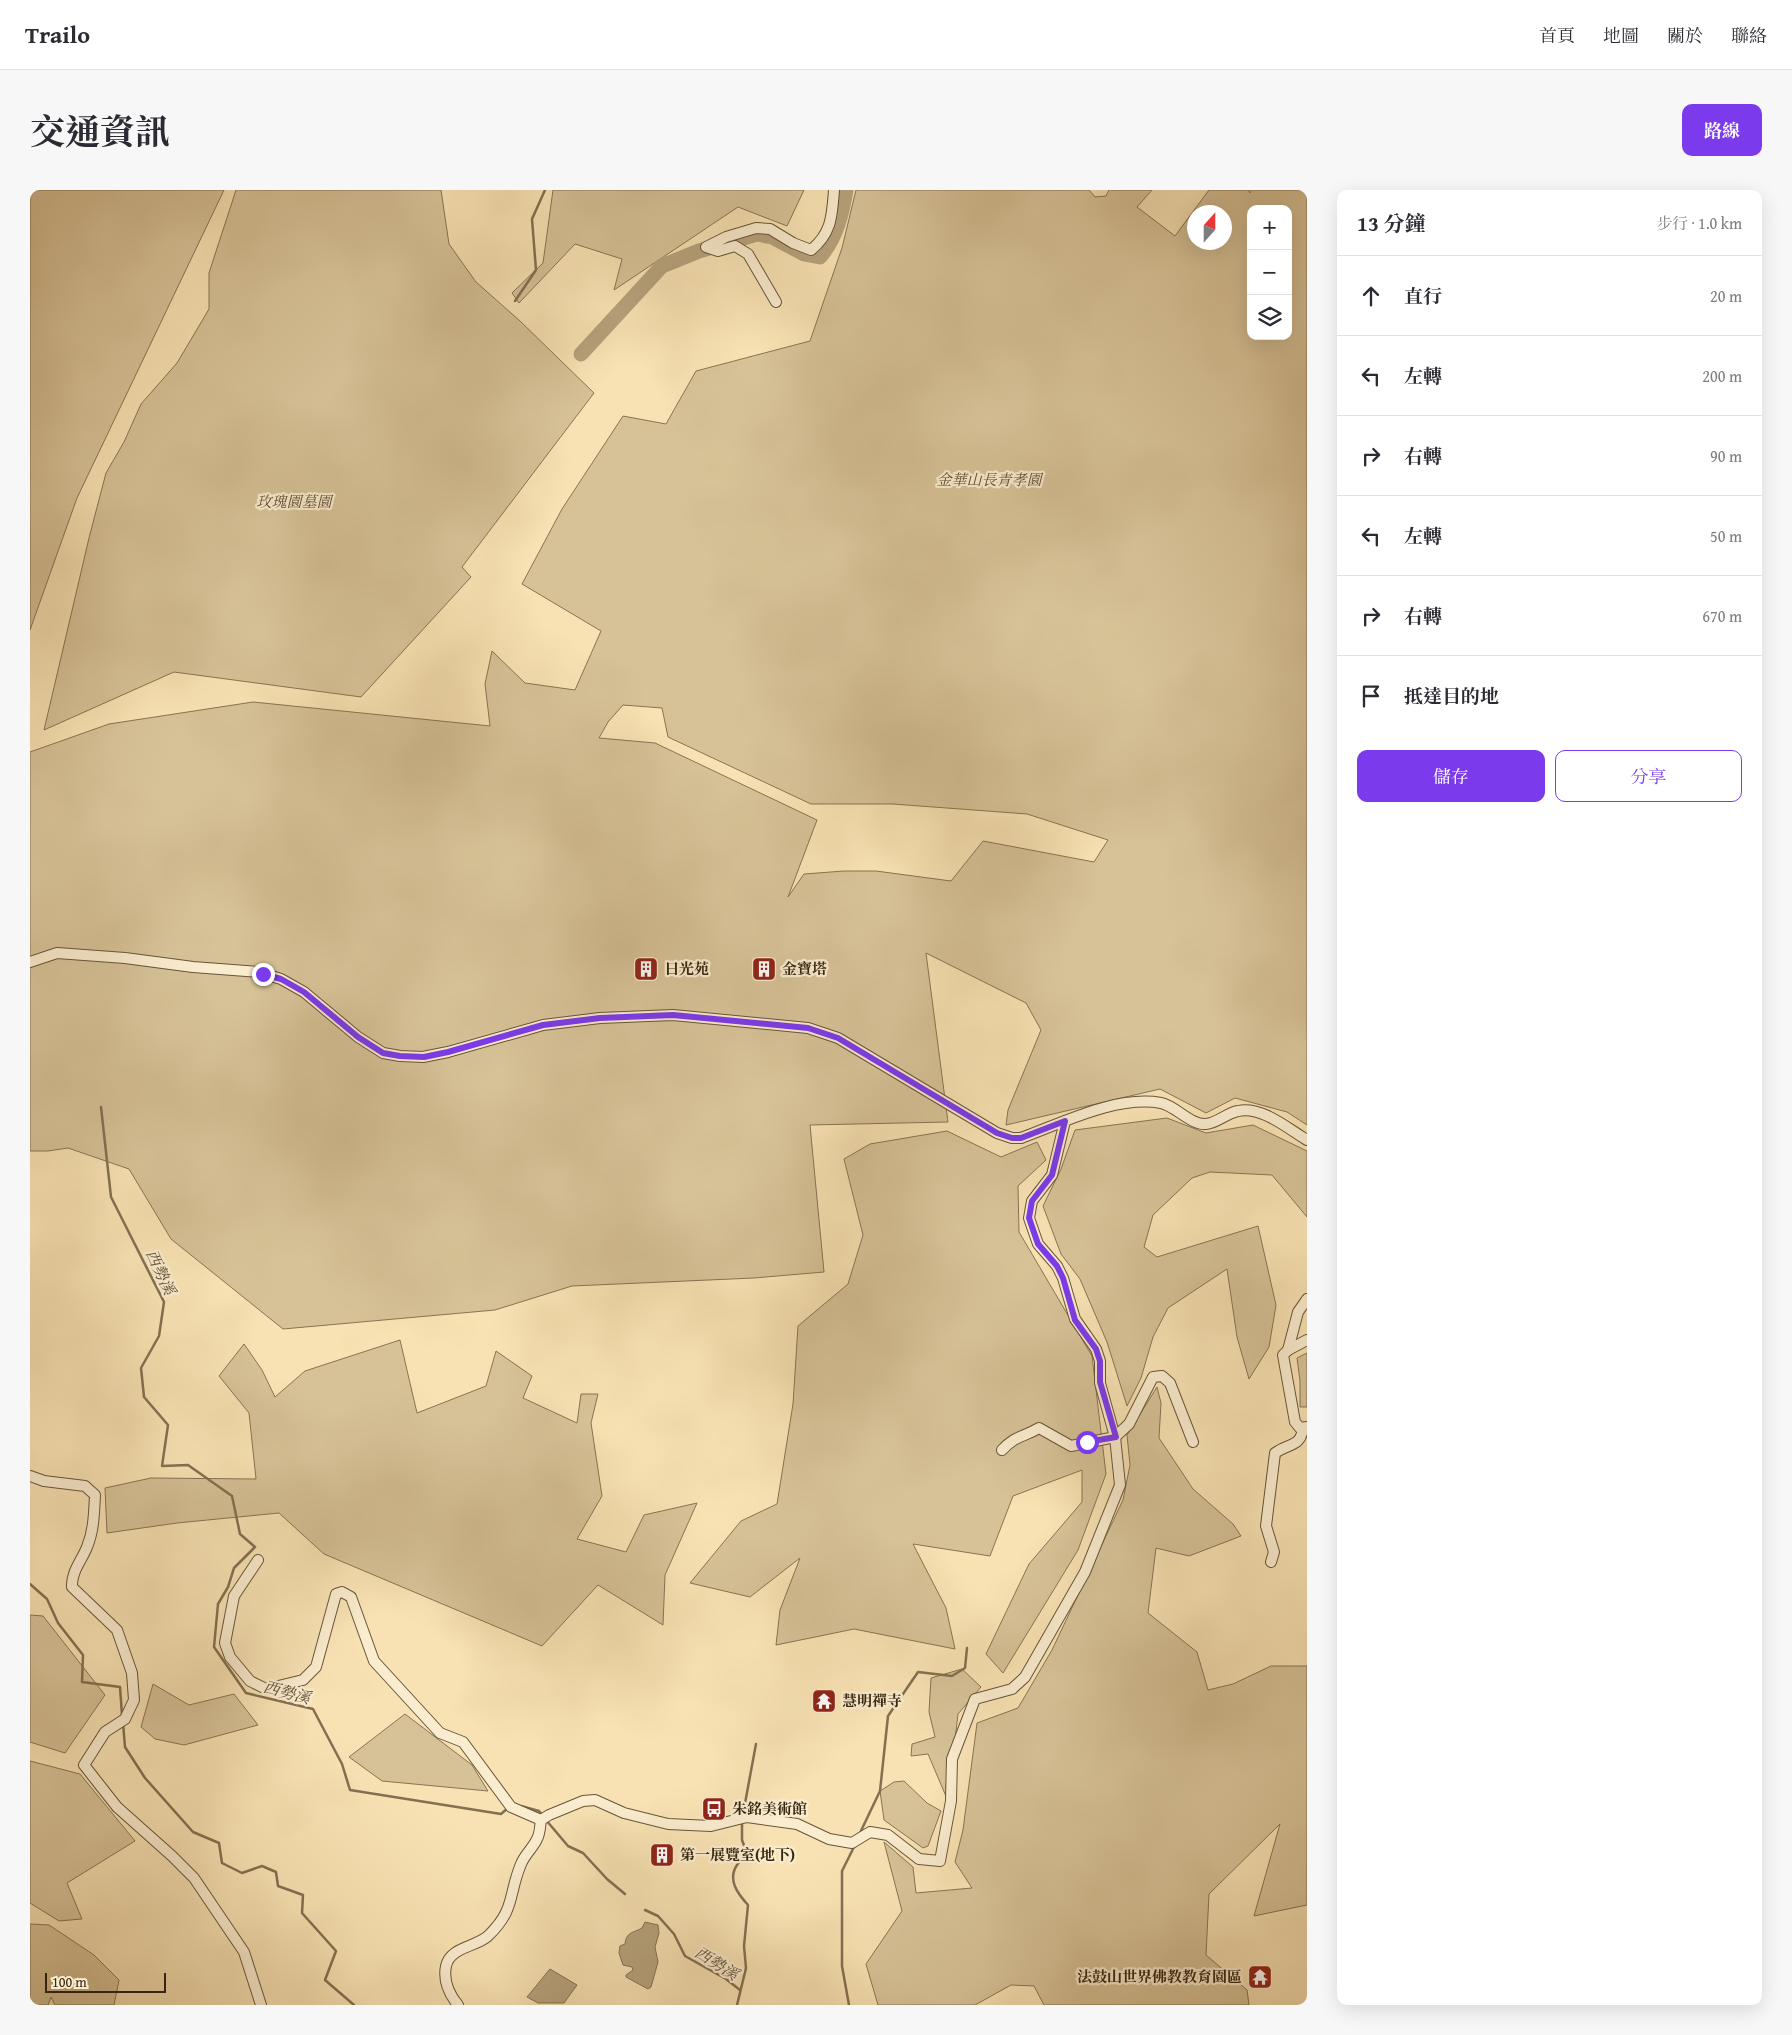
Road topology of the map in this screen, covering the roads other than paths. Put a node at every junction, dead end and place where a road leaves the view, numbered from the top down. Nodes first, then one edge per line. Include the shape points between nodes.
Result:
1 (834, 190) edge
2 (776, 302) dead end
3 (30, 962) edge
4 (1065, 1121) junction
5 (1307, 1140) edge
6 (1307, 1299) edge
7 (1307, 1340) edge
8 (1288, 1350) junction
9 (1305, 1427) edge
10 (1116, 1437) junction
11 (1193, 1442) dead end
12 (1002, 1450) dead end
13 (30, 1476) edge
14 (258, 1560) dead end
15 (1271, 1562) dead end
16 (541, 1820) junction
17 (261, 2005) edge
18 (458, 2005) edge

1 - 2 street via 827,234 812,250 770,229 756,228 706,247 718,251 735,246 748,254
3 - 4 street via 57,953 258,972 281,979 304,992 358,1037 383,1053 400,1056 424,1057 543,1025 600,1018 673,1015 808,1028 838,1038 989,1128 1012,1138 1021,1138
4 - 5 street via 1113,1105 1144,1101 1163,1104 1207,1124 1237,1111 1264,1114
4 - 10 street via 1052,1175 1032,1201 1029,1218 1038,1244 1063,1278 1075,1320 1096,1349 1100,1361 1100,1382
6 - 8 street via 1298,1312
7 - 8 street
8 - 9 street via 1283,1355 1294,1422 1300,1428
9 - 15 street via 1297,1443 1276,1453 1266,1526 1274,1552
10 - 11 street via 1128,1424 1153,1377 1162,1376 1170,1383
10 - 12 street via 1071,1446 1039,1428 1012,1439
10 - 16 street via 1120,1485 1086,1572 1025,1677 1012,1689 975,1699 952,1759 951,1801 940,1861 919,1860 888,1835 870,1832 852,1842 829,1839 797,1824 747,1817 711,1826 668,1824 624,1813 595,1800 574,1804
13 - 17 street via 85,1486 95,1495 94,1525 71,1578 72,1587 117,1630 132,1673 134,1700 125,1719 105,1732 84,1765 117,1807 194,1878 244,1952
14 - 16 street via 234,1596 225,1643 230,1657 250,1681 266,1689 303,1680 316,1667 336,1594 342,1592 351,1597 374,1661 440,1733 463,1742 511,1808
16 - 18 street via 538,1838 519,1868 509,1908 500,1924 486,1938 450,1958 446,1967 447,1990

